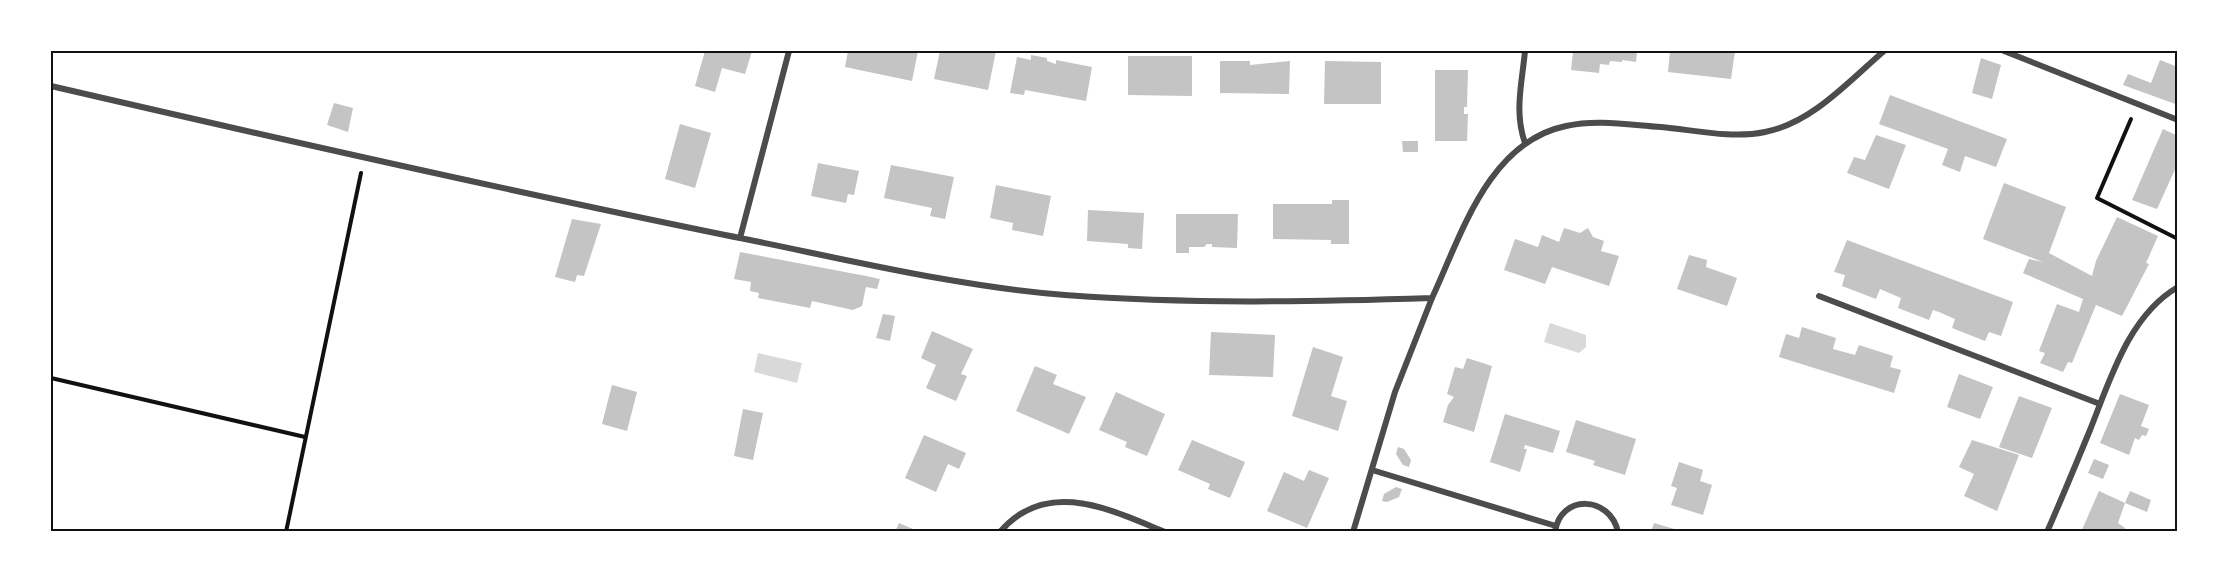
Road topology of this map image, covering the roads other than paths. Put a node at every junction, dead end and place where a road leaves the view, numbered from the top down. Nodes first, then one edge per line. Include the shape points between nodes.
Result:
1 (789, 51) edge
2 (1525, 51) edge
3 (1884, 51) edge
4 (2004, 51) edge
5 (51, 86) edge
6 (2178, 120) edge
7 (1526, 143) junction
8 (740, 237) junction
9 (2178, 287) edge
10 (1819, 296) dead end
11 (1432, 298) junction
12 (2100, 404) junction
13 (1372, 470) junction
14 (1556, 529) edge
15 (1000, 532) edge
16 (1165, 532) edge
17 (1353, 532) edge
18 (1618, 532) edge
19 (2048, 532) edge

1 - 8 street
2 - 7 street via 1518,112
3 - 7 street via 1816,109 1766,132 1740,134 1602,122 1564,126
4 - 6 street
5 - 8 street via 364,158
7 - 11 street via 1498,169 1483,193
8 - 11 street via 949,279 1063,295 1210,302
9 - 12 street via 2142,321 2120,356
10 - 12 street
11 - 13 street via 1395,392
12 - 19 street
13 - 14 street
13 - 17 street
14 - 18 street via 1569,508 1590,504 1610,513
15 - 16 street via 1031,508 1066,501 1099,505

